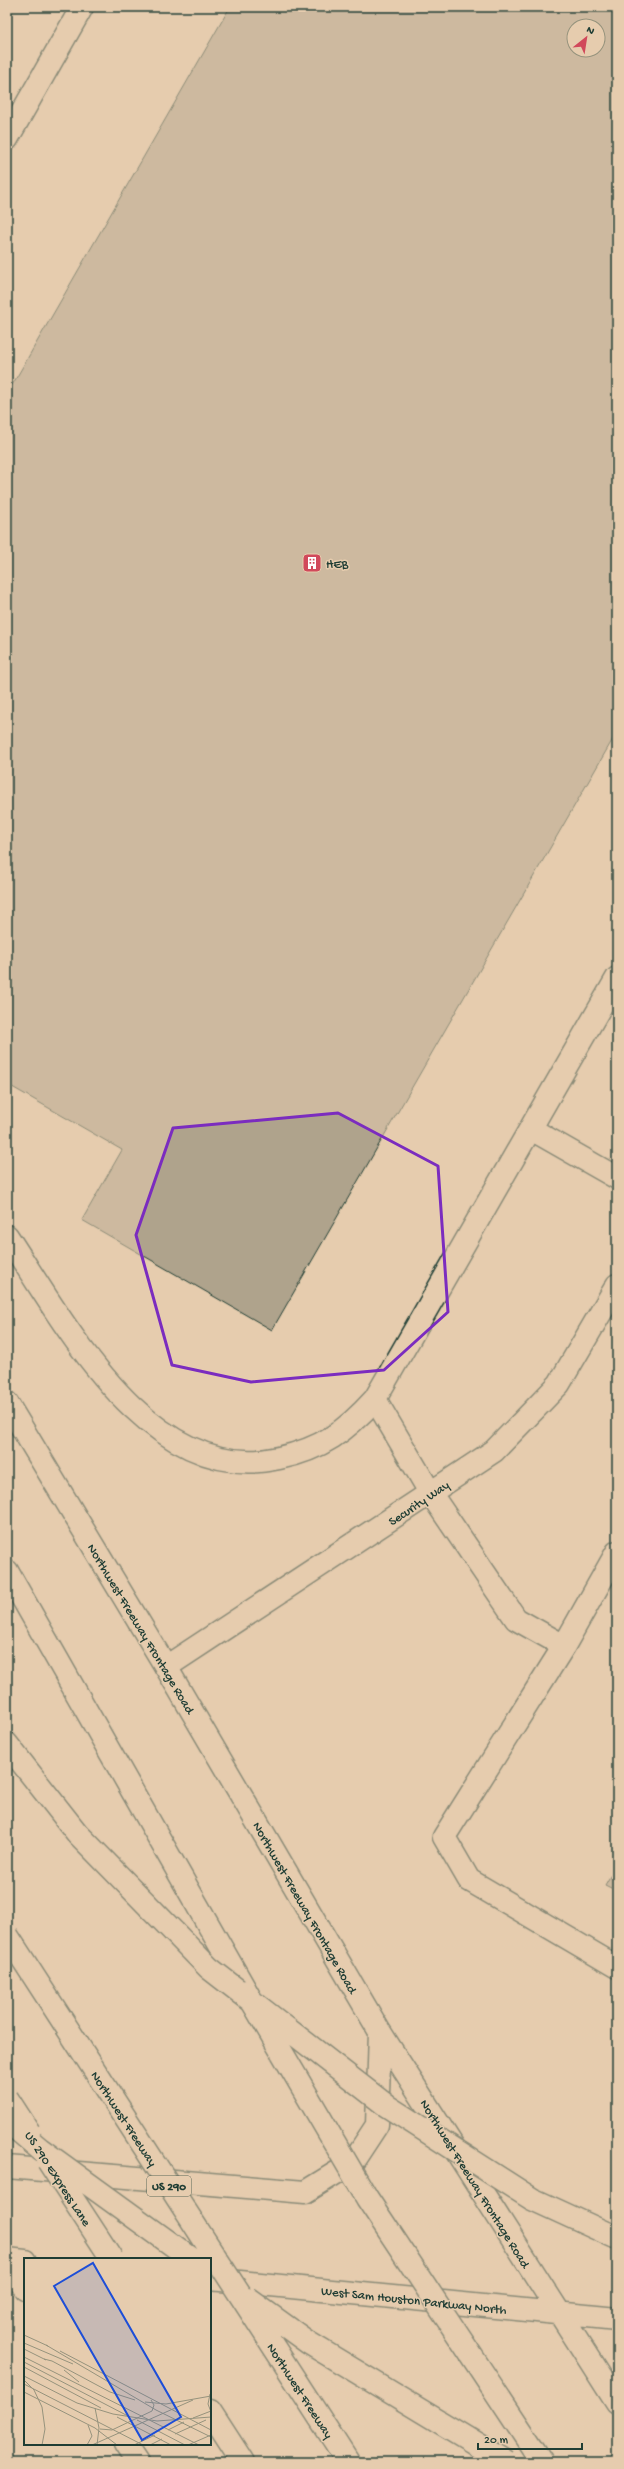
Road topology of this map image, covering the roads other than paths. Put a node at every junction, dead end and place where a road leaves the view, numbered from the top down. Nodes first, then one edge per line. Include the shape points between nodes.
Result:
1 (82, 7) edge
2 (7, 139) edge
3 (617, 978) edge
4 (531, 1129) junction
5 (617, 1178) edge
6 (7, 1236) edge
7 (617, 1285) edge
8 (375, 1399) junction
9 (7, 1403) edge
10 (431, 1494) junction
11 (617, 1552) edge
12 (7, 1571) edge
13 (564, 1646) junction
14 (166, 1667) junction
15 (7, 1744) edge
16 (7, 1935) edge
17 (617, 1967) edge
18 (380, 2032) junction
19 (7, 2098) edge
20 (7, 2121) edge
21 (7, 2167) edge
22 (617, 2238) edge
23 (111, 2258) edge
24 (191, 2258) edge
25 (7, 2260) edge
26 (24, 2261) edge
27 (211, 2273) edge
28 (211, 2279) edge
29 (24, 2287) edge
30 (558, 2313) junction
31 (617, 2319) edge
32 (617, 2403) edge
33 (211, 2413) edge
34 (126, 2445) edge
35 (137, 2462) edge
36 (243, 2462) edge
37 (348, 2462) edge
38 (506, 2462) edge
39 (542, 2462) edge

1 - 2 main road
3 - 4 main road
4 - 5 main road
4 - 8 main road
6 - 8 main road via 80,1345 137,1412 162,1431 214,1458 240,1462 265,1461 301,1454 327,1442 349,1426
7 - 10 main road, Security Way via 559,1384 494,1451
8 - 10 main road
9 - 14 main road, Northwest Freeway Frontage Road
10 - 13 main road via 516,1620
10 - 14 main road, Security Way
11 - 13 main road
12 - 39 main road, bridge via 367,2198
13 - 17 main road via 444,1837 469,1880
14 - 18 main road, Northwest Freeway Frontage Road
15 - 22 main road, bridge via 77,1833 209,1968 387,2106 532,2199
16 - 37 main road, Northwest Freeway / US 290, bridge
18 - 21 main road via 377,2125 352,2164 305,2192
18 - 30 main road, Northwest Freeway Frontage Road
19 - 23 main road, US 290 Express Lane, bridge
20 - 24 main road, bridge via 40,2149
25 - 26 main road
25 - 29 main road
27 - 38 main road, bridge via 309,2343
28 - 30 main road, West Sam Houston Parkway North
30 - 31 main road, West Sam Houston Parkway North
30 - 32 main road, Northwest Freeway Frontage Road
33 - 36 main road
34 - 35 main road

